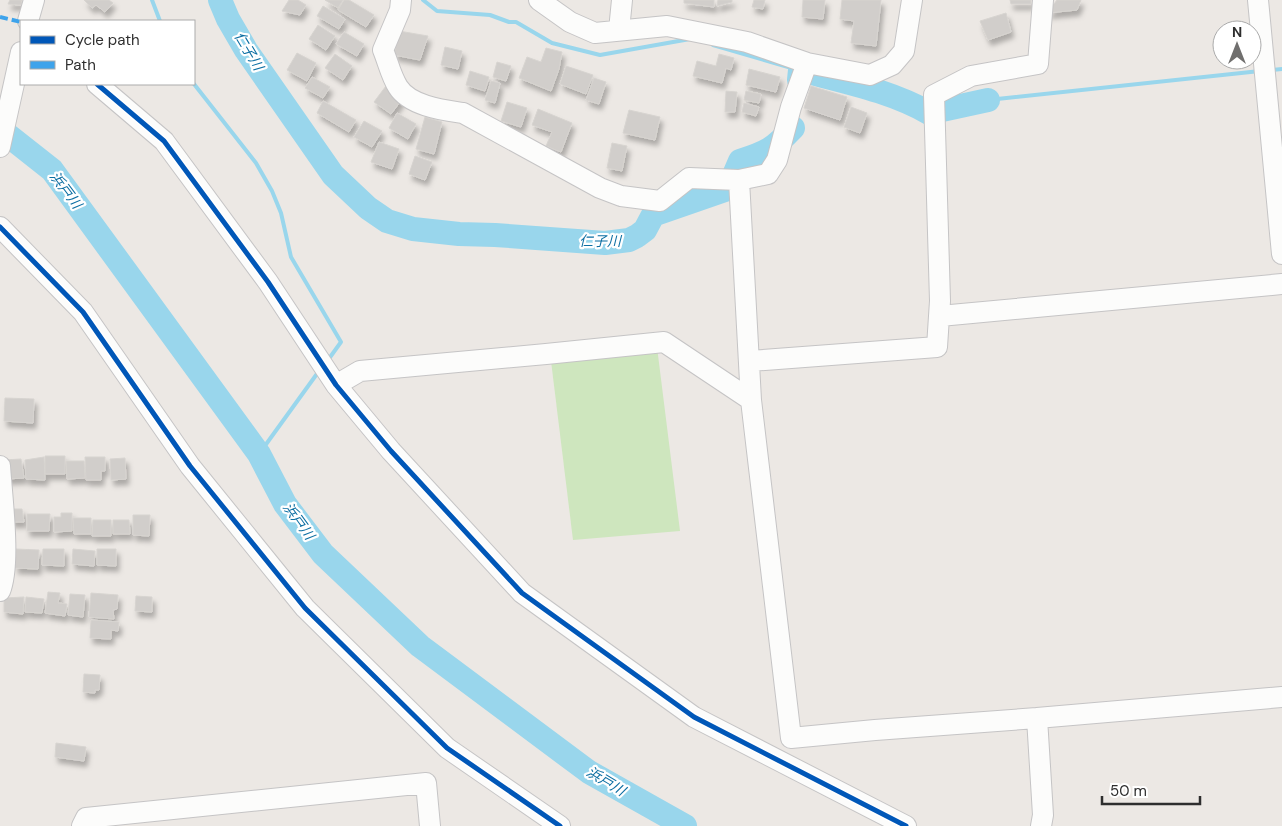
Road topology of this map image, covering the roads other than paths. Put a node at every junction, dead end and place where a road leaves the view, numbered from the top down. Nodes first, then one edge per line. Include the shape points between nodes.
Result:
1 (34, 0) edge
2 (401, 0) edge
3 (539, 0) edge
4 (622, 0) edge
5 (912, 0) edge
6 (1043, 0) edge
7 (1258, 0) edge
8 (28, 20) edge
9 (619, 30) junction
10 (20, 57) edge
11 (806, 63) junction
12 (98, 85) edge
13 (0, 147) edge
14 (739, 180) junction
15 (0, 227) edge
16 (1282, 254) edge
17 (1282, 284) edge
18 (940, 316) junction
19 (750, 360) junction
20 (336, 385) junction
21 (751, 400) junction
22 (0, 466) edge
23 (0, 591) edge
24 (1282, 697) edge
25 (1037, 718) junction
26 (82, 826) edge
27 (430, 826) edge
28 (560, 826) edge
29 (906, 826) edge
30 (1041, 826) edge

1 - 8 street
2 - 14 street via 383,50 399,88 418,103 463,113 620,196 660,201 689,178
3 - 9 street via 570,22 595,33
4 - 9 street
5 - 11 street via 904,51 892,65 870,75
6 - 18 street via 1038,64 971,76 934,95
7 - 16 street
9 - 11 street via 668,26 747,42
10 - 13 street
11 - 14 street via 777,160 768,174
12 - 20 street via 164,141 268,282
14 - 19 street
15 - 28 street via 83,312 190,466 306,608 447,748
17 - 18 street
18 - 19 street via 937,347
19 - 21 street
20 - 21 street via 360,371 664,342
20 - 29 street via 391,451 522,593 694,718
21 - 25 street via 791,738
22 - 23 street via 5,574
24 - 25 street
25 - 30 street
26 - 27 street via 86,818 426,783

